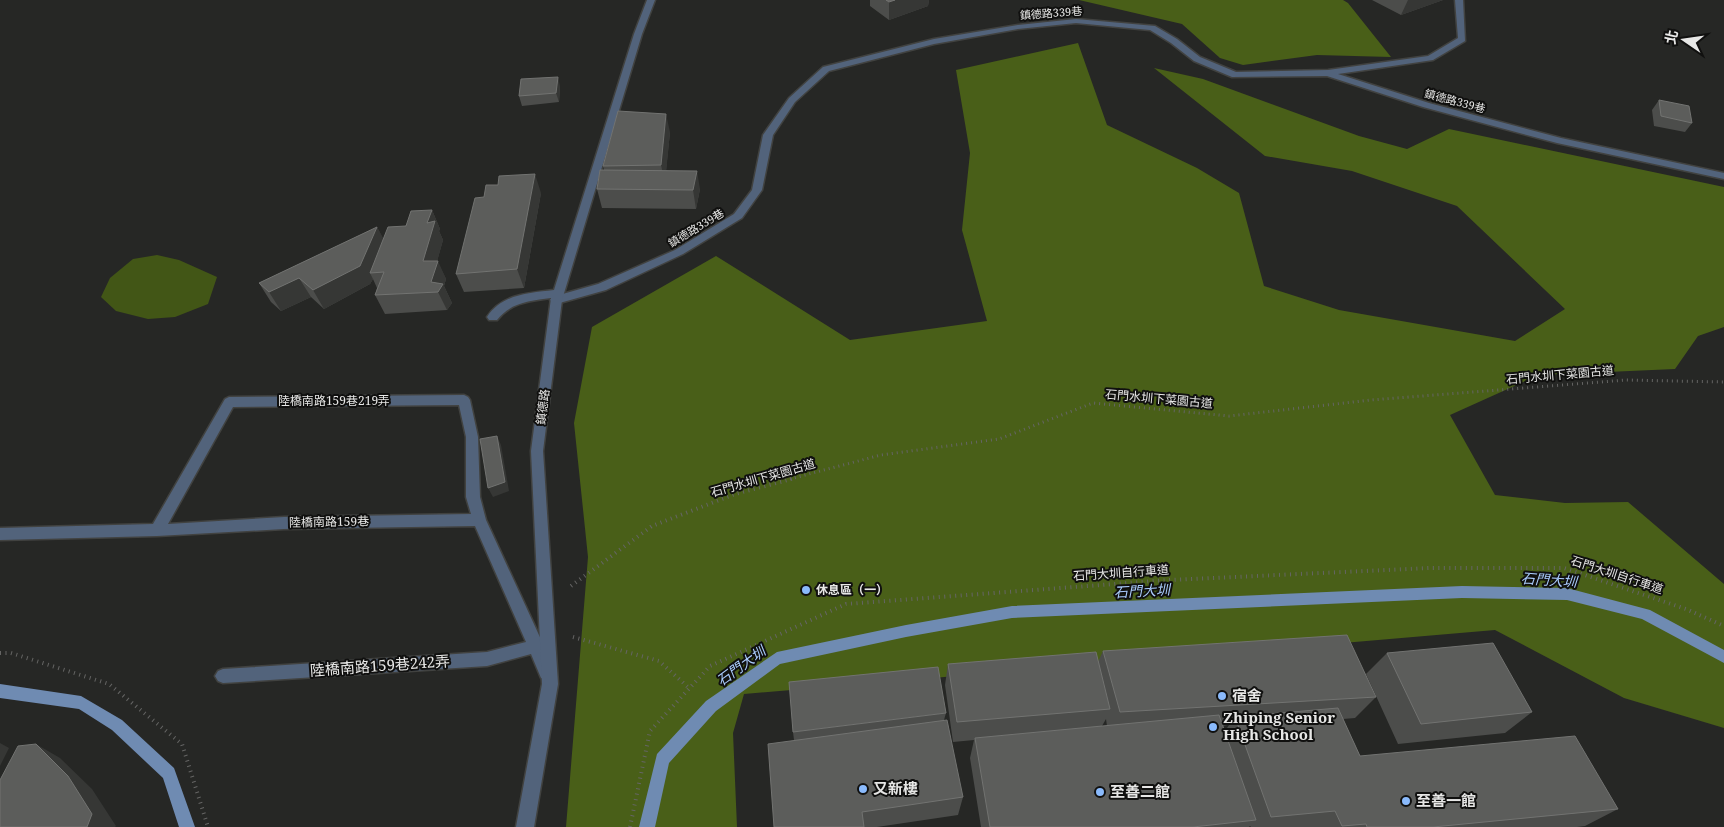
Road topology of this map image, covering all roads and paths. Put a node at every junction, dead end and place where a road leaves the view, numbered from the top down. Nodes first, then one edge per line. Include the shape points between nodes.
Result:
1 (651, 0) edge
2 (1460, 0) edge
3 (1328, 73) junction
4 (1724, 176) edge
5 (557, 297) junction
6 (493, 317) dead end
7 (1724, 382) edge
8 (479, 520) junction
9 (157, 530) junction
10 (0, 534) edge
11 (546, 607) junction
12 (1724, 626) edge
13 (547, 630) junction
14 (536, 646) junction
15 (0, 653) edge
16 (223, 676) dead end
17 (550, 684) junction
18 (689, 688) junction
19 (208, 827) edge
20 (525, 827) edge
21 (630, 827) edge

1 - 5 street, 鎮德路
2 - 3 street via 1462,39 1430,58
3 - 4 street, 鎮德路339巷 via 1426,105 1550,139
3 - 5 street, 鎮德路339巷 via 1236,75 1197,59 1152,28 1076,21 1018,27 934,42 826,69 792,100 768,135 757,190 738,216 680,252 602,287
5 - 6 street, 鎮德路339巷 via 512,300
5 - 11 street, 鎮德路 via 537,452
7 - 11 path, 石門水圳下菜園古道 via 1626,380 1371,400 1229,416 1093,403 999,439 881,455 735,494 652,526
8 - 9 street, 陸橋南路159巷 via 284,523
8 - 9 street, 陸橋南路159巷219弄 via 473,497 472,437 464,400 229,402
8 - 14 street
9 - 10 street, 陸橋南路159巷
11 - 13 street, 鎮德路
12 - 18 path, 石門大圳自行車道 via 1686,608 1564,568 1430,568 1168,580 846,604 710,666
13 - 17 street, 鎮德路
13 - 18 path via 659,661
14 - 16 street, 陸橋南路159巷242弄 via 487,658
14 - 17 street
15 - 19 path via 109,684 175,738 182,744
17 - 20 street, 鎮德路
18 - 21 path, 石門大圳自行車道 via 650,731

